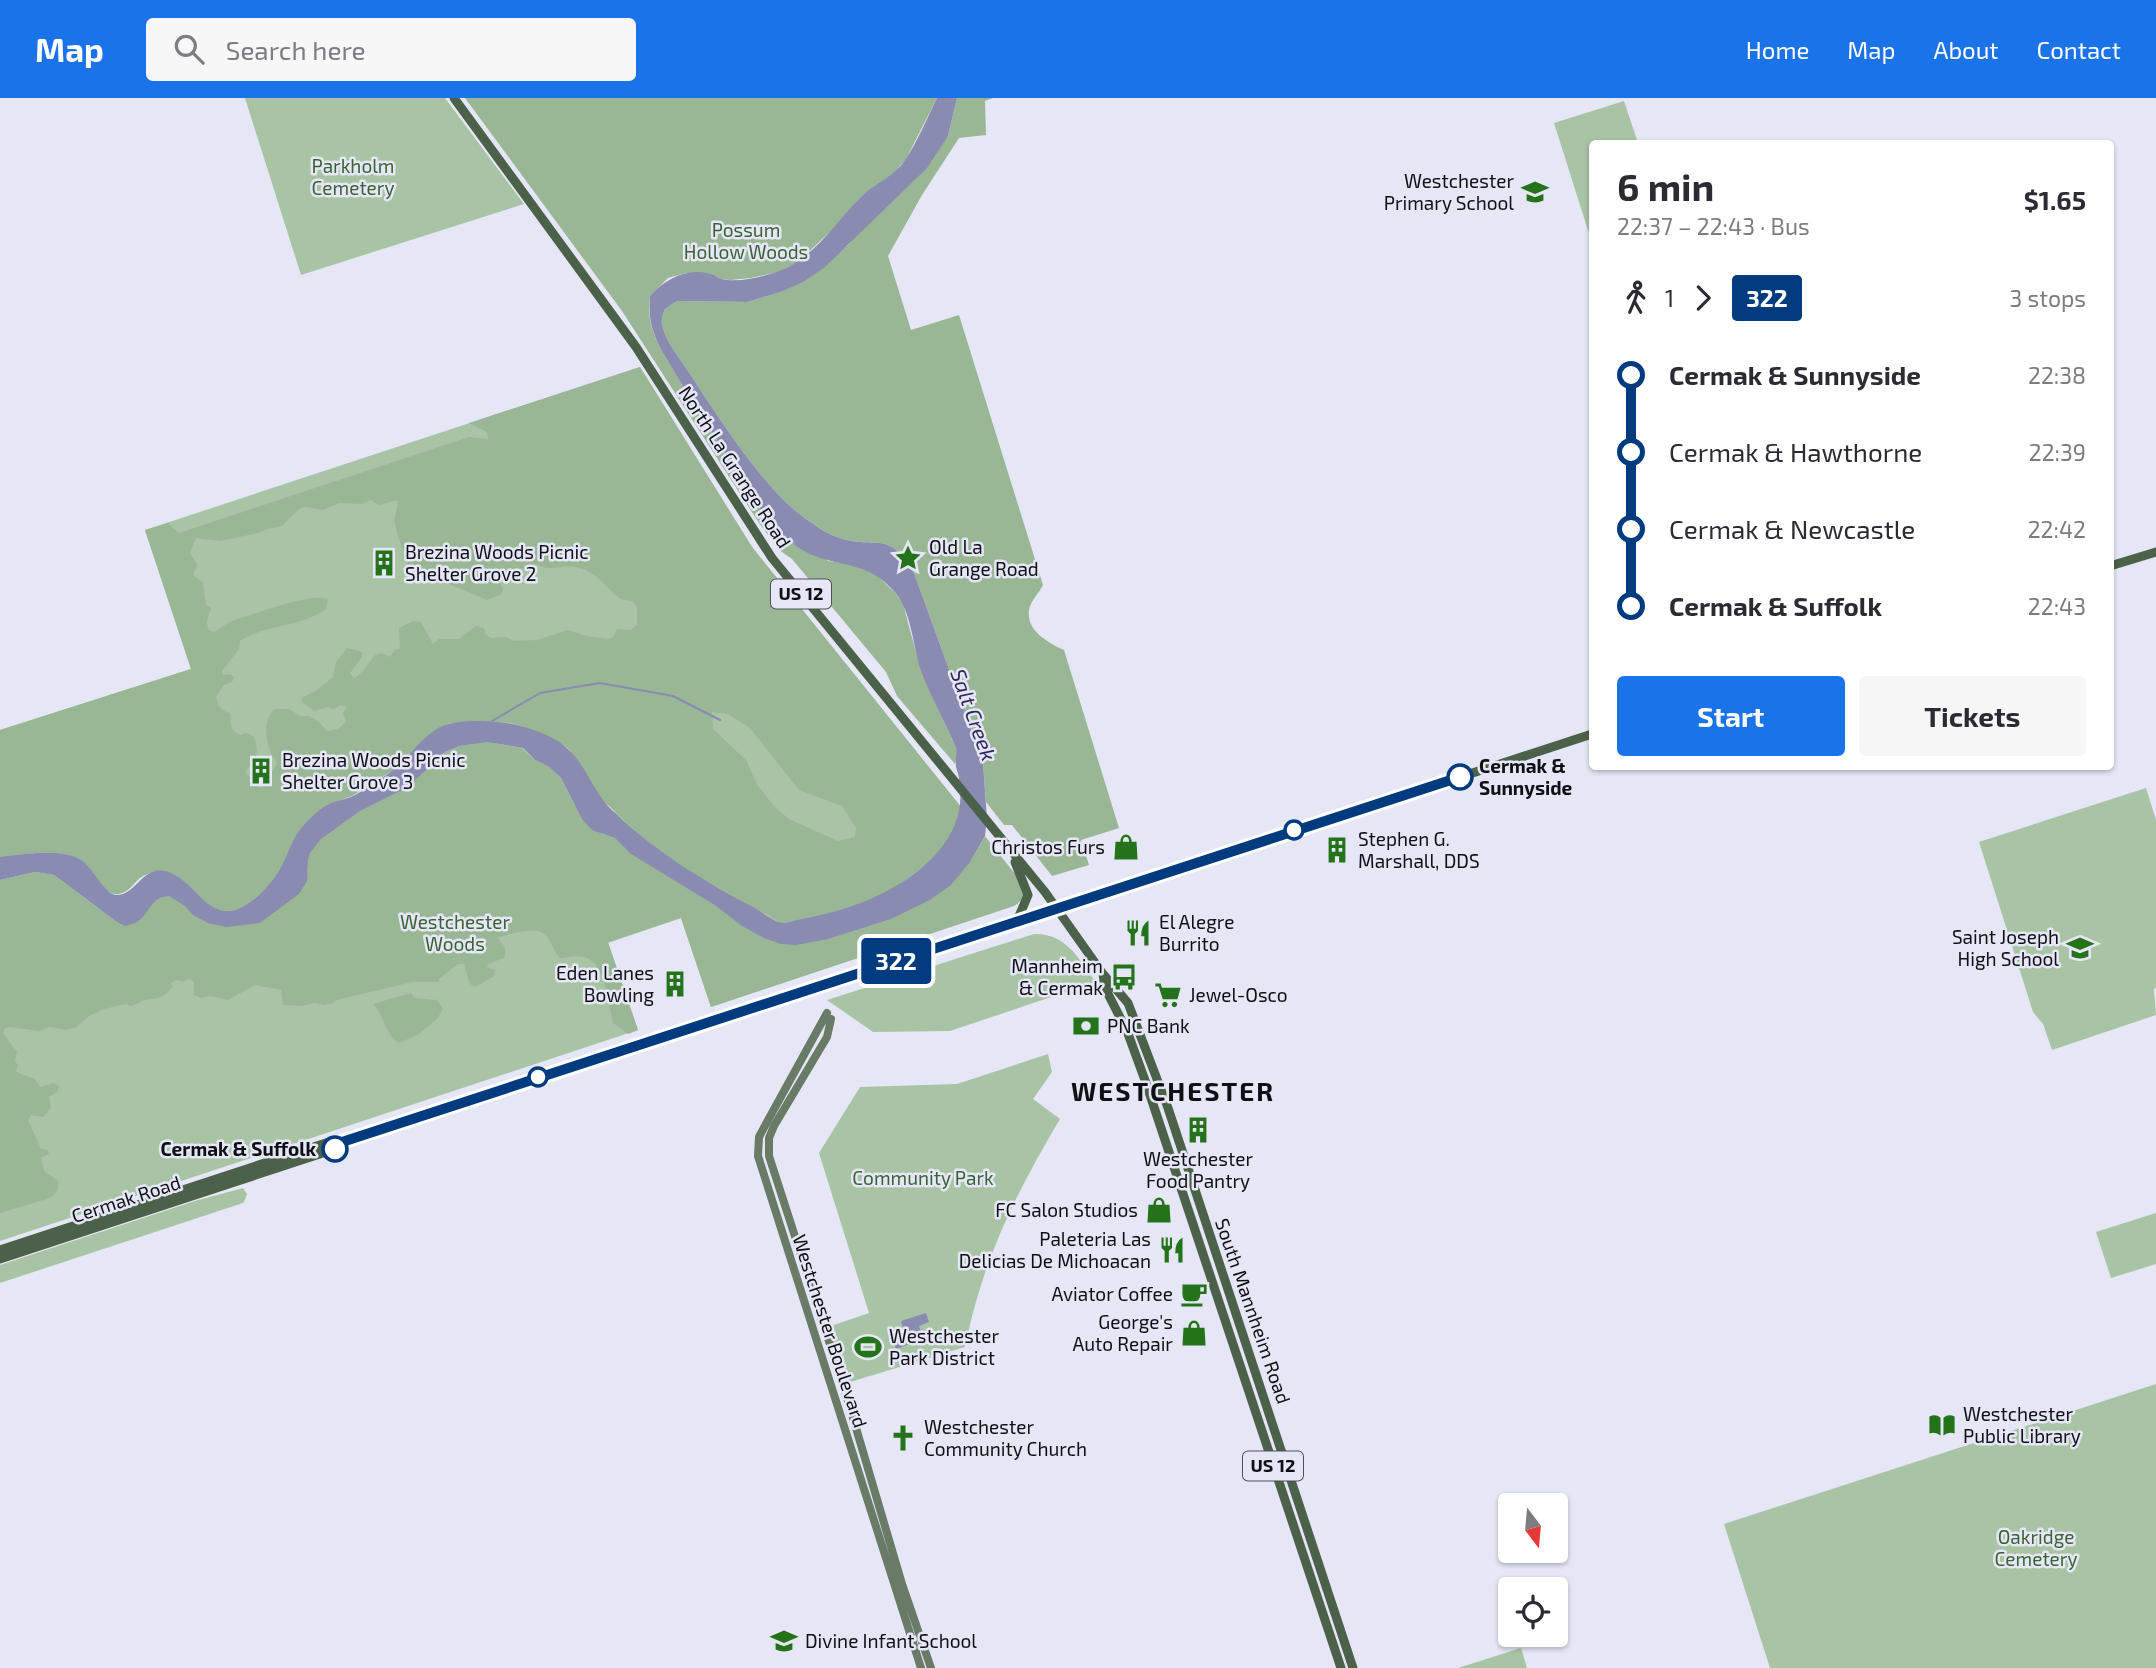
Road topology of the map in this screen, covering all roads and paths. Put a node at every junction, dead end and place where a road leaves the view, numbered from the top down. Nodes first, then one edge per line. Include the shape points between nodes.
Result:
1 (454, 98) edge
2 (2156, 552) edge
3 (2114, 565) edge
4 (1589, 735) edge
5 (1004, 842) junction
6 (1057, 908) junction
7 (1017, 921) junction
8 (1103, 974) junction
9 (339, 1143) junction
10 (0, 1250) edge
11 (0, 1259) edge
12 (921, 1668) edge
13 (931, 1668) edge
14 (1341, 1668) edge
15 (1353, 1668) edge

1 - 5 main road, North La Grange Road / US 12 via 636,346 772,558
2 - 3 main road
4 - 6 main road, Cermak Road
5 - 6 main road, North La Grange Road / US 12
5 - 7 main road via 1028,895
6 - 7 main road, Cermak Road
6 - 8 main road, South Mannheim Road / US 12
7 - 9 main road, Cermak Road
8 - 14 main road, South Mannheim Road / US 12 via 1146,1083
8 - 15 main road, South Mannheim Road / US 12 via 1128,1003 1154,1067
9 - 10 main road, Cermak Road via 332,1141
9 - 11 main road, Cermak Road via 335,1149
12 - 13 street, Westchester Boulevard via 758,1157 759,1137 829,1016 827,1037 774,1126 769,1156

